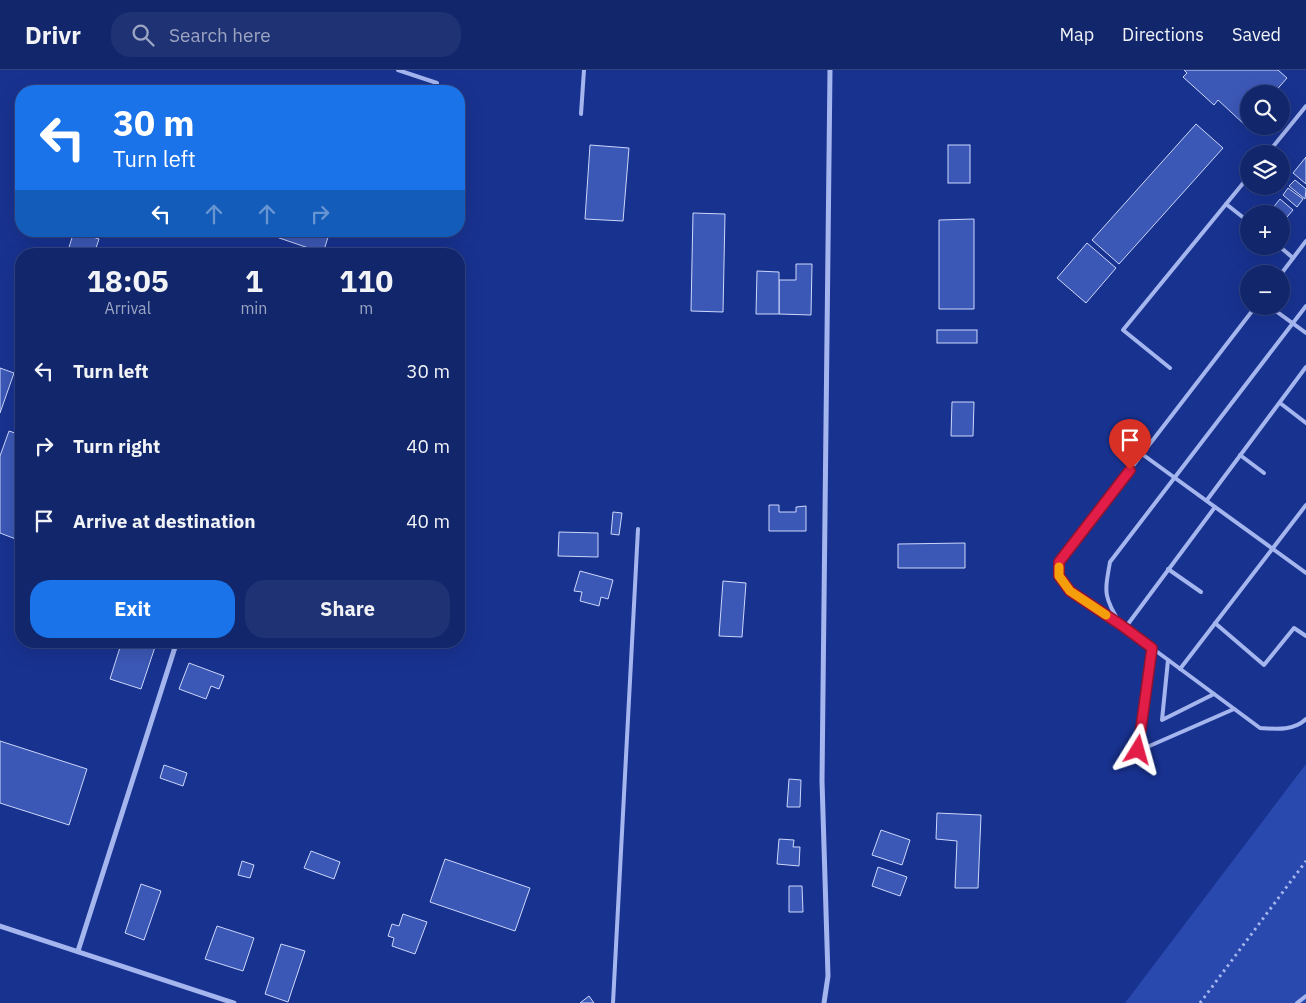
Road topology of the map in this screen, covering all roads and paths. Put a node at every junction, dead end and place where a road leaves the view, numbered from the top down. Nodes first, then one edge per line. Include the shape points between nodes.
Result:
1 (398, 70) edge
2 (584, 70) edge
3 (830, 70) edge
4 (437, 83) dead end
5 (1306, 106) edge
6 (581, 114) dead end
7 (1274, 145) edge
8 (1240, 187) edge
9 (1226, 204) junction
10 (1240, 215) edge
11 (1306, 241) edge
12 (1290, 255) edge
13 (1293, 258) junction
14 (1288, 265) edge
15 (1306, 306) edge
16 (1249, 315) edge
17 (1281, 315) edge
18 (1293, 324) junction
19 (1306, 333) edge
20 (1170, 368) dead end
21 (1306, 368) edge
22 (1280, 403) junction
23 (1306, 423) edge
24 (1142, 454) junction
25 (1240, 455) junction
26 (1264, 474) dead end
27 (1175, 477) junction
28 (1207, 500) junction
29 (1215, 506) junction
30 (1306, 506) edge
31 (638, 529) dead end
32 (1273, 549) junction
33 (1168, 569) junction
34 (1306, 573) edge
35 (1201, 592) dead end
36 (1215, 623) junction
37 (1123, 626) junction
38 (1306, 636) edge
39 (175, 648) edge
40 (1152, 648) junction
41 (1168, 660) junction
42 (1180, 670) junction
43 (1214, 694) junction
44 (1234, 709) junction
45 (1306, 719) edge
46 (1306, 862) edge
47 (0, 926) edge
48 (78, 951) junction
49 (1306, 996) edge
50 (234, 1003) edge
51 (613, 1003) edge
52 (824, 1003) edge
53 (1200, 1003) edge
54 (1297, 1003) edge

1 - 4 lane
2 - 6 lane
3 - 52 street via 822,781 828,976
5 - 7 lane
8 - 9 lane
9 - 10 lane
9 - 20 lane via 1123,330
11 - 13 lane
12 - 13 lane
13 - 14 lane
15 - 18 lane
16 - 24 lane
17 - 18 lane
18 - 19 lane
18 - 27 lane
21 - 22 lane
22 - 23 lane
22 - 25 lane
24 - 27 lane
24 - 37 lane via 1059,562 1059,576 1070,591
25 - 26 lane
25 - 28 lane
27 - 28 lane
27 - 37 lane via 1110,562 1105,589 1108,603
28 - 29 lane
29 - 32 lane
29 - 33 lane
30 - 32 lane
31 - 51 lane
32 - 34 lane
32 - 36 lane
33 - 35 lane
33 - 37 lane
36 - 38 lane via 1264,665 1294,628
36 - 42 lane
37 - 40 lane
39 - 48 street
40 - 41 lane
40 - 44 lane via 1138,750
41 - 42 lane
41 - 43 lane via 1162,720
42 - 43 lane
43 - 44 lane
44 - 45 lane via 1260,728 1283,730
46 - 53 path
47 - 48 street
48 - 50 street
49 - 54 lane

